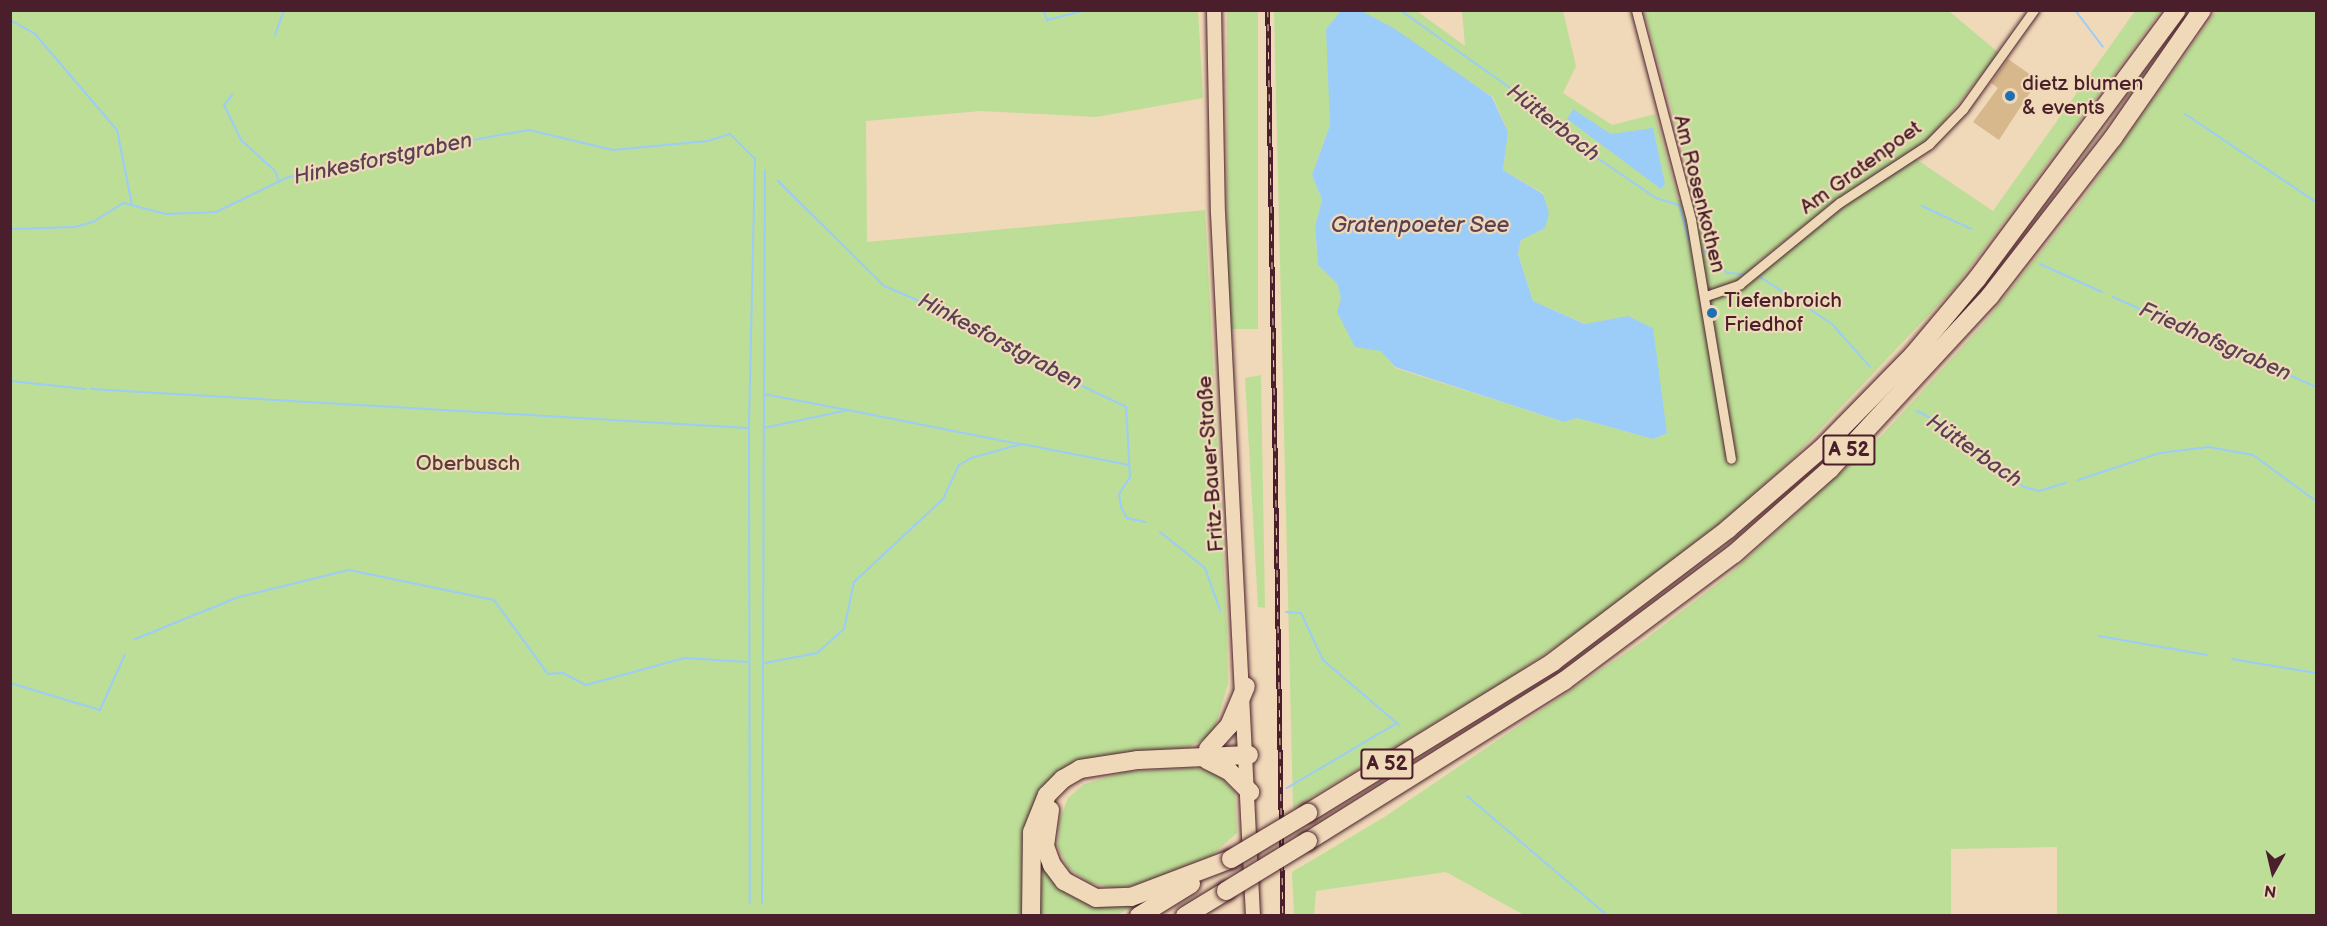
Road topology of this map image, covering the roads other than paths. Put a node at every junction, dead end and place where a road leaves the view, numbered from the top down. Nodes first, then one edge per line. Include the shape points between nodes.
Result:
1 (1214, 10) edge
2 (1636, 10) edge
3 (2034, 10) edge
4 (2177, 10) edge
5 (2202, 10) edge
6 (1706, 296) junction
7 (1731, 459) dead end
8 (1246, 686) junction
9 (1249, 750) junction
10 (1200, 755) junction
11 (1102, 765) junction
12 (1250, 792) junction
13 (1232, 859) junction
14 (1031, 915) edge
15 (1139, 915) edge
16 (1185, 915) edge
17 (1253, 915) edge

1 - 8 main road, Fritz-Bauer-Straße via 1222,307
2 - 6 street, Am Rosenkothen
3 - 6 street, Am Gratenpoet via 1963,108 1929,144 1839,203 1740,284
4 - 13 highway, A 52, bridge via 1977,279 1914,354 1821,449 1728,529 1553,662
5 - 16 highway, A 52, bridge via 2113,138 1990,296 1830,469 1726,561 1583,668
6 - 7 street, Am Rosenkothen
8 - 9 main road, Fritz-Bauer-Straße
8 - 10 highway via 1224,733
9 - 10 highway
9 - 12 main road, Fritz-Bauer-Straße
10 - 11 highway
10 - 12 highway via 1229,771
11 - 13 highway via 1062,792 1045,829 1052,865 1079,893 1109,900 1131,897
11 - 14 highway via 1063,778 1038,811 1030,855
12 - 17 main road, Fritz-Bauer-Straße
13 - 15 highway, A 52

